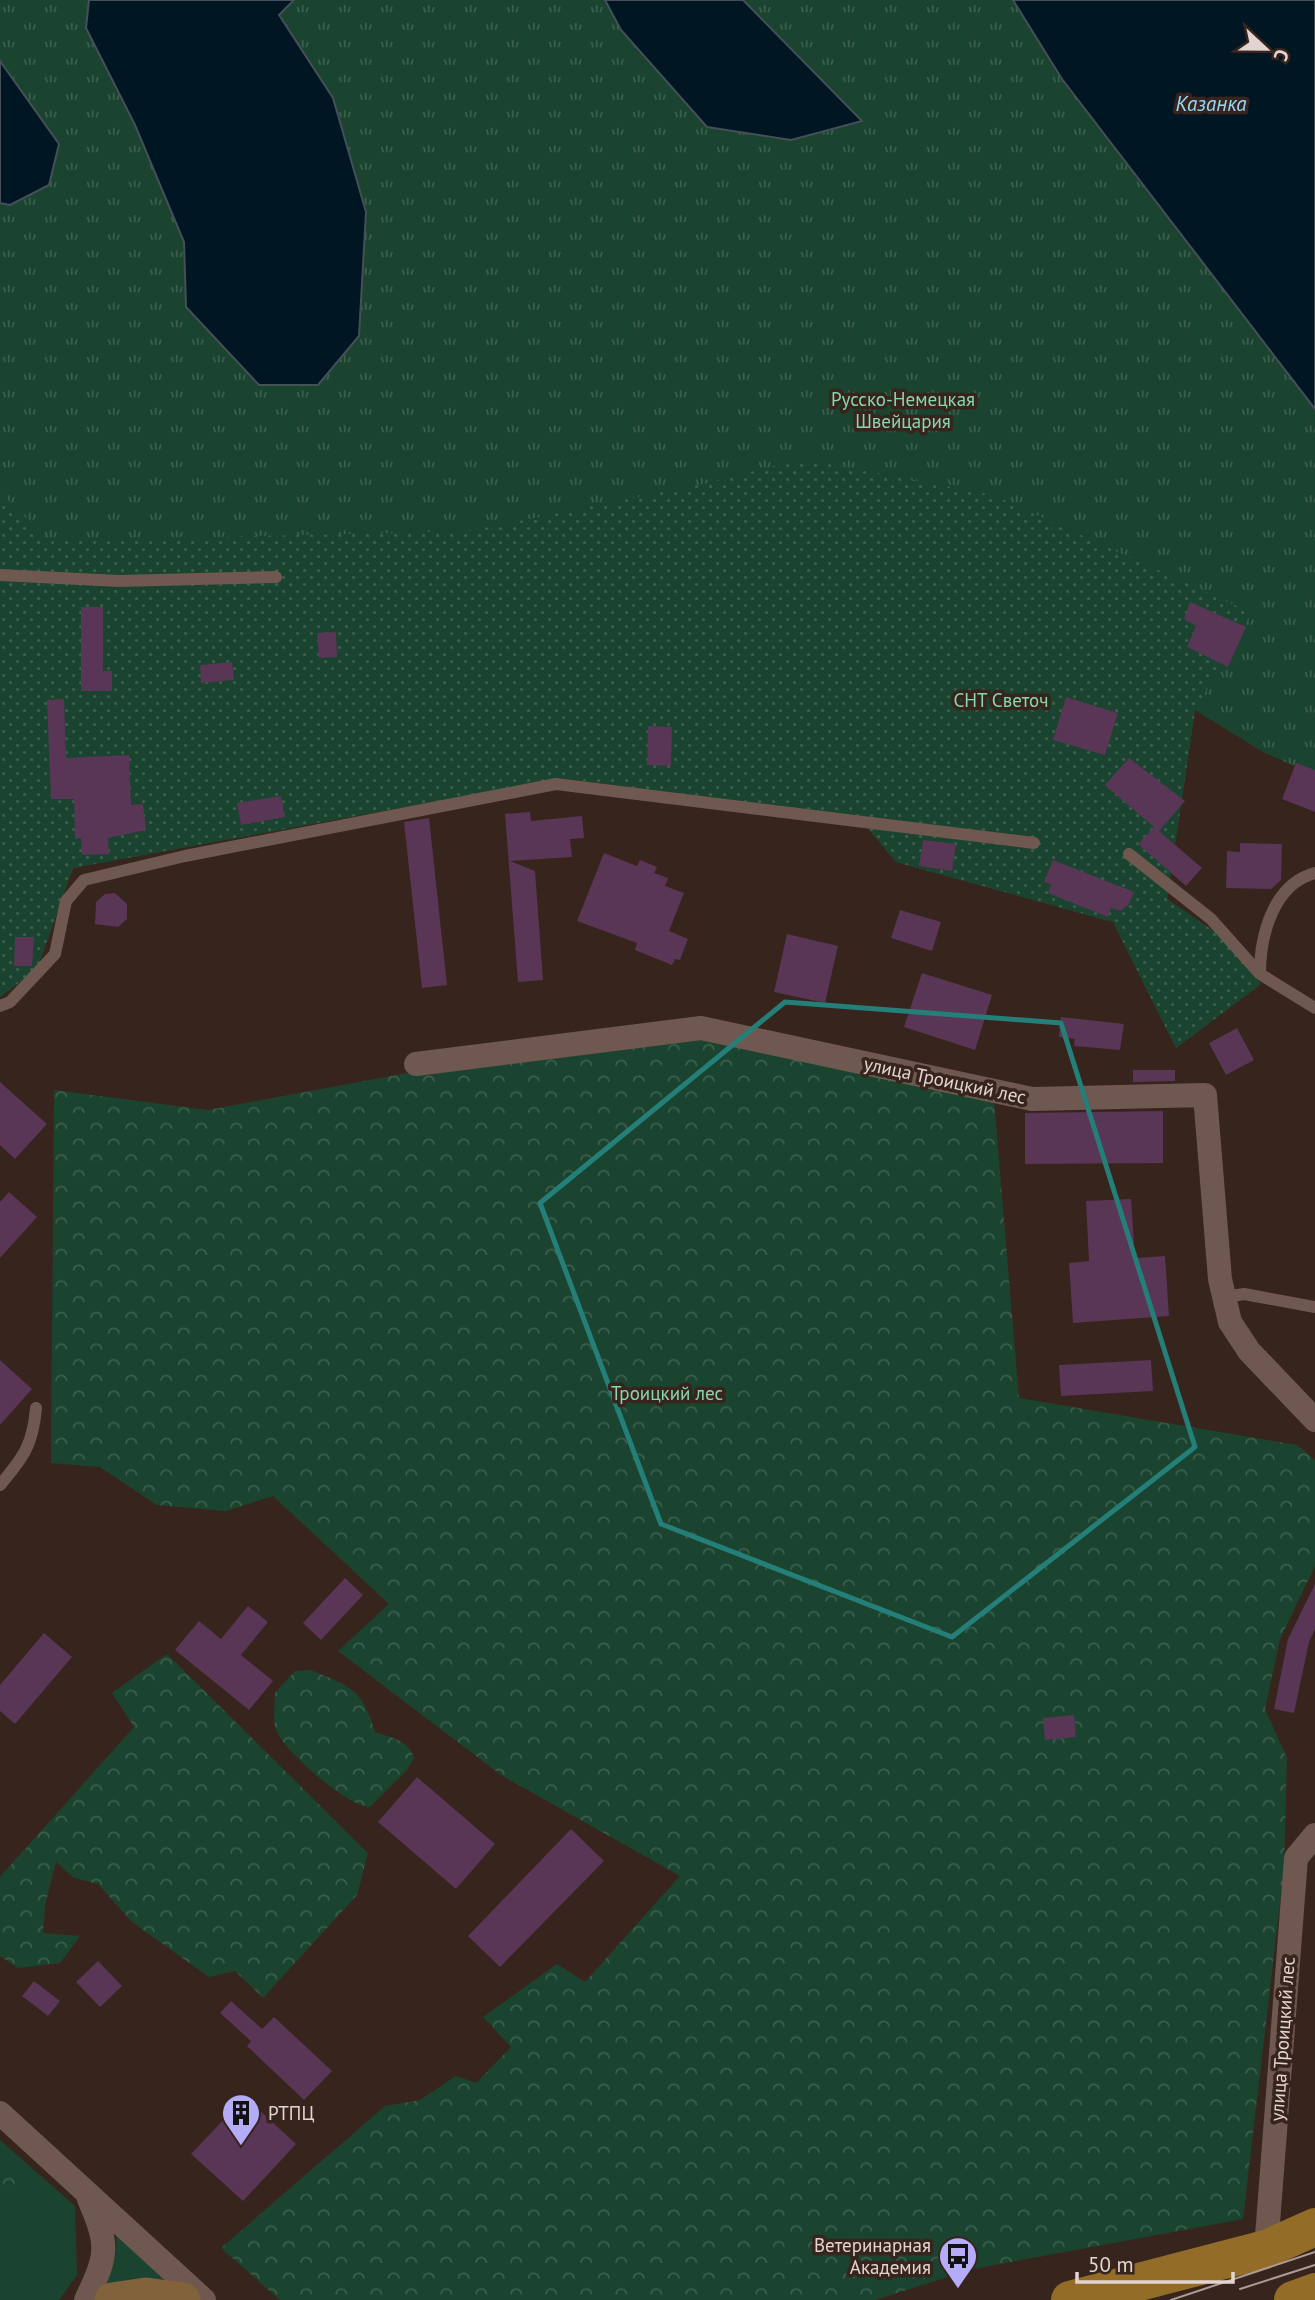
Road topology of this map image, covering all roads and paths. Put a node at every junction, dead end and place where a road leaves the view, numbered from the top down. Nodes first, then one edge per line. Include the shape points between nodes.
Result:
1 (0, 575) edge
2 (276, 577) dead end
3 (1034, 843) dead end
4 (1129, 855) dead end
5 (1315, 873) edge
6 (1260, 974) junction
7 (0, 1006) edge
8 (1315, 1008) edge
9 (416, 1064) dead end
10 (1225, 1297) junction
11 (1315, 1307) edge
12 (36, 1408) dead end
13 (1315, 1420) edge
14 (0, 1485) edge
15 (1315, 1835) edge
16 (0, 2113) edge
17 (9, 2126) edge
18 (87, 2193) junction
19 (1315, 2227) edge
20 (1266, 2249) junction
21 (86, 2300) edge
22 (112, 2300) edge
23 (183, 2300) edge
24 (204, 2300) edge
25 (1070, 2300) edge

1 - 2 lane via 119,581
3 - 7 lane via 556,784 84,880 66,901 55,954 10,1002
4 - 6 lane via 1211,919
5 - 6 lane via 1301,877 1278,900 1260,949
6 - 8 lane
9 - 10 street, улица Троицкий лес via 701,1028 1032,1099 1205,1095
10 - 11 lane via 1244,1294
10 - 13 street, улица Троицкий лес via 1230,1322 1249,1351
12 - 14 lane via 27,1450
15 - 20 street, улица Троицкий лес via 1296,1858
16 - 17 street
17 - 18 street
18 - 21 street via 105,2236 100,2270
18 - 24 street
19 - 20 main road
20 - 25 main road
22 - 23 street via 146,2295

